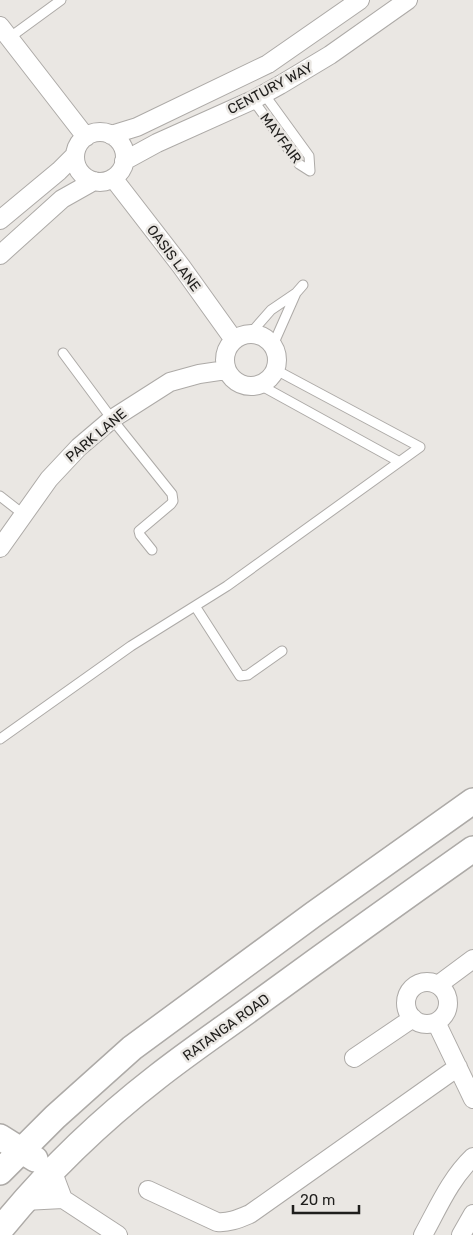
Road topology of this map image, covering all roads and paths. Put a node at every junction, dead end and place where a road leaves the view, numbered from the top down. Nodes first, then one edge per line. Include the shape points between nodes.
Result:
1 (61, 0) edge
2 (360, 0) edge
3 (405, 1) edge
4 (5, 32) edge
5 (258, 97) junction
6 (111, 135) junction
7 (86, 137) junction
8 (75, 155) junction
9 (124, 161) junction
10 (113, 178) junction
11 (94, 181) junction
12 (0, 220) edge
13 (0, 256) edge
14 (303, 285) dead end
15 (296, 293) junction
16 (242, 337) junction
17 (273, 345) junction
18 (63, 353) dead end
19 (226, 370) junction
20 (276, 370) junction
21 (260, 385) junction
22 (112, 419) junction
23 (398, 462) junction
24 (0, 496) edge
25 (22, 514) junction
26 (0, 548) edge
27 (152, 550) dead end
28 (195, 606) junction
29 (282, 651) dead end
30 (0, 739) edge
31 (473, 801) edge
32 (473, 848) edge
33 (473, 959) edge
34 (438, 985) junction
35 (412, 1018) junction
36 (436, 1022) junction
37 (354, 1058) dead end
38 (458, 1067) junction
39 (473, 1099) edge
40 (0, 1137) edge
41 (21, 1150) junction
42 (473, 1157) edge
43 (52, 1170) junction
44 (0, 1172) edge
45 (0, 1186) edge
46 (148, 1190) dead end
47 (63, 1199) junction
48 (24, 1201) junction
49 (472, 1215) edge
50 (0, 1230) edge
51 (118, 1235) edge
52 (423, 1235) edge
53 (461, 1235) edge

1 - 4 lane
2 - 6 street, CENTURY WAY via 268,64 136,127
3 - 5 street, CENTURY WAY via 330,55
4 - 7 street
5 - 5 lane, MAYFAIR via 309,156 310,171 299,164
5 - 9 street, CENTURY WAY via 157,142
6 - 7 street via 98,133
6 - 9 street via 121,144
7 - 8 street
8 - 11 street via 81,174
8 - 12 street
9 - 10 street via 122,169
10 - 11 street
10 - 16 street, OASIS LANE via 181,266
11 - 13 street via 62,199
14 - 15 lane
15 - 16 lane via 271,310
15 - 17 lane
16 - 17 street via 259,335
16 - 19 street via 225,353
17 - 20 street via 278,361
18 - 22 lane
19 - 21 street via 230,377 244,385
19 - 22 street, PARK LANE via 170,382
20 - 21 street
20 - 23 lane via 420,447
21 - 23 lane
22 - 25 street, PARK LANE via 78,447
22 - 27 lane via 173,498 171,504 138,533
23 - 28 lane
24 - 25 lane
25 - 26 street, PARK LANE
28 - 29 lane via 240,676 248,675
28 - 30 lane via 131,646
31 - 41 main road via 132,1048
32 - 43 main road, RATANGA ROAD via 156,1077
33 - 34 street
34 - 35 street via 427,982 412,988 406,1003
34 - 36 street via 448,1003 447,1011
35 - 36 street via 427,1024
35 - 37 street
36 - 38 street
38 - 39 street
38 - 46 street via 250,1214 238,1219 216,1222
40 - 41 main road
41 - 43 main road
41 - 44 main road
42 - 52 street via 450,1185
43 - 47 street
43 - 48 main road, RATANGA ROAD
45 - 48 main road
47 - 48 street
47 - 51 street
48 - 50 main road, RATANGA ROAD
49 - 53 street

